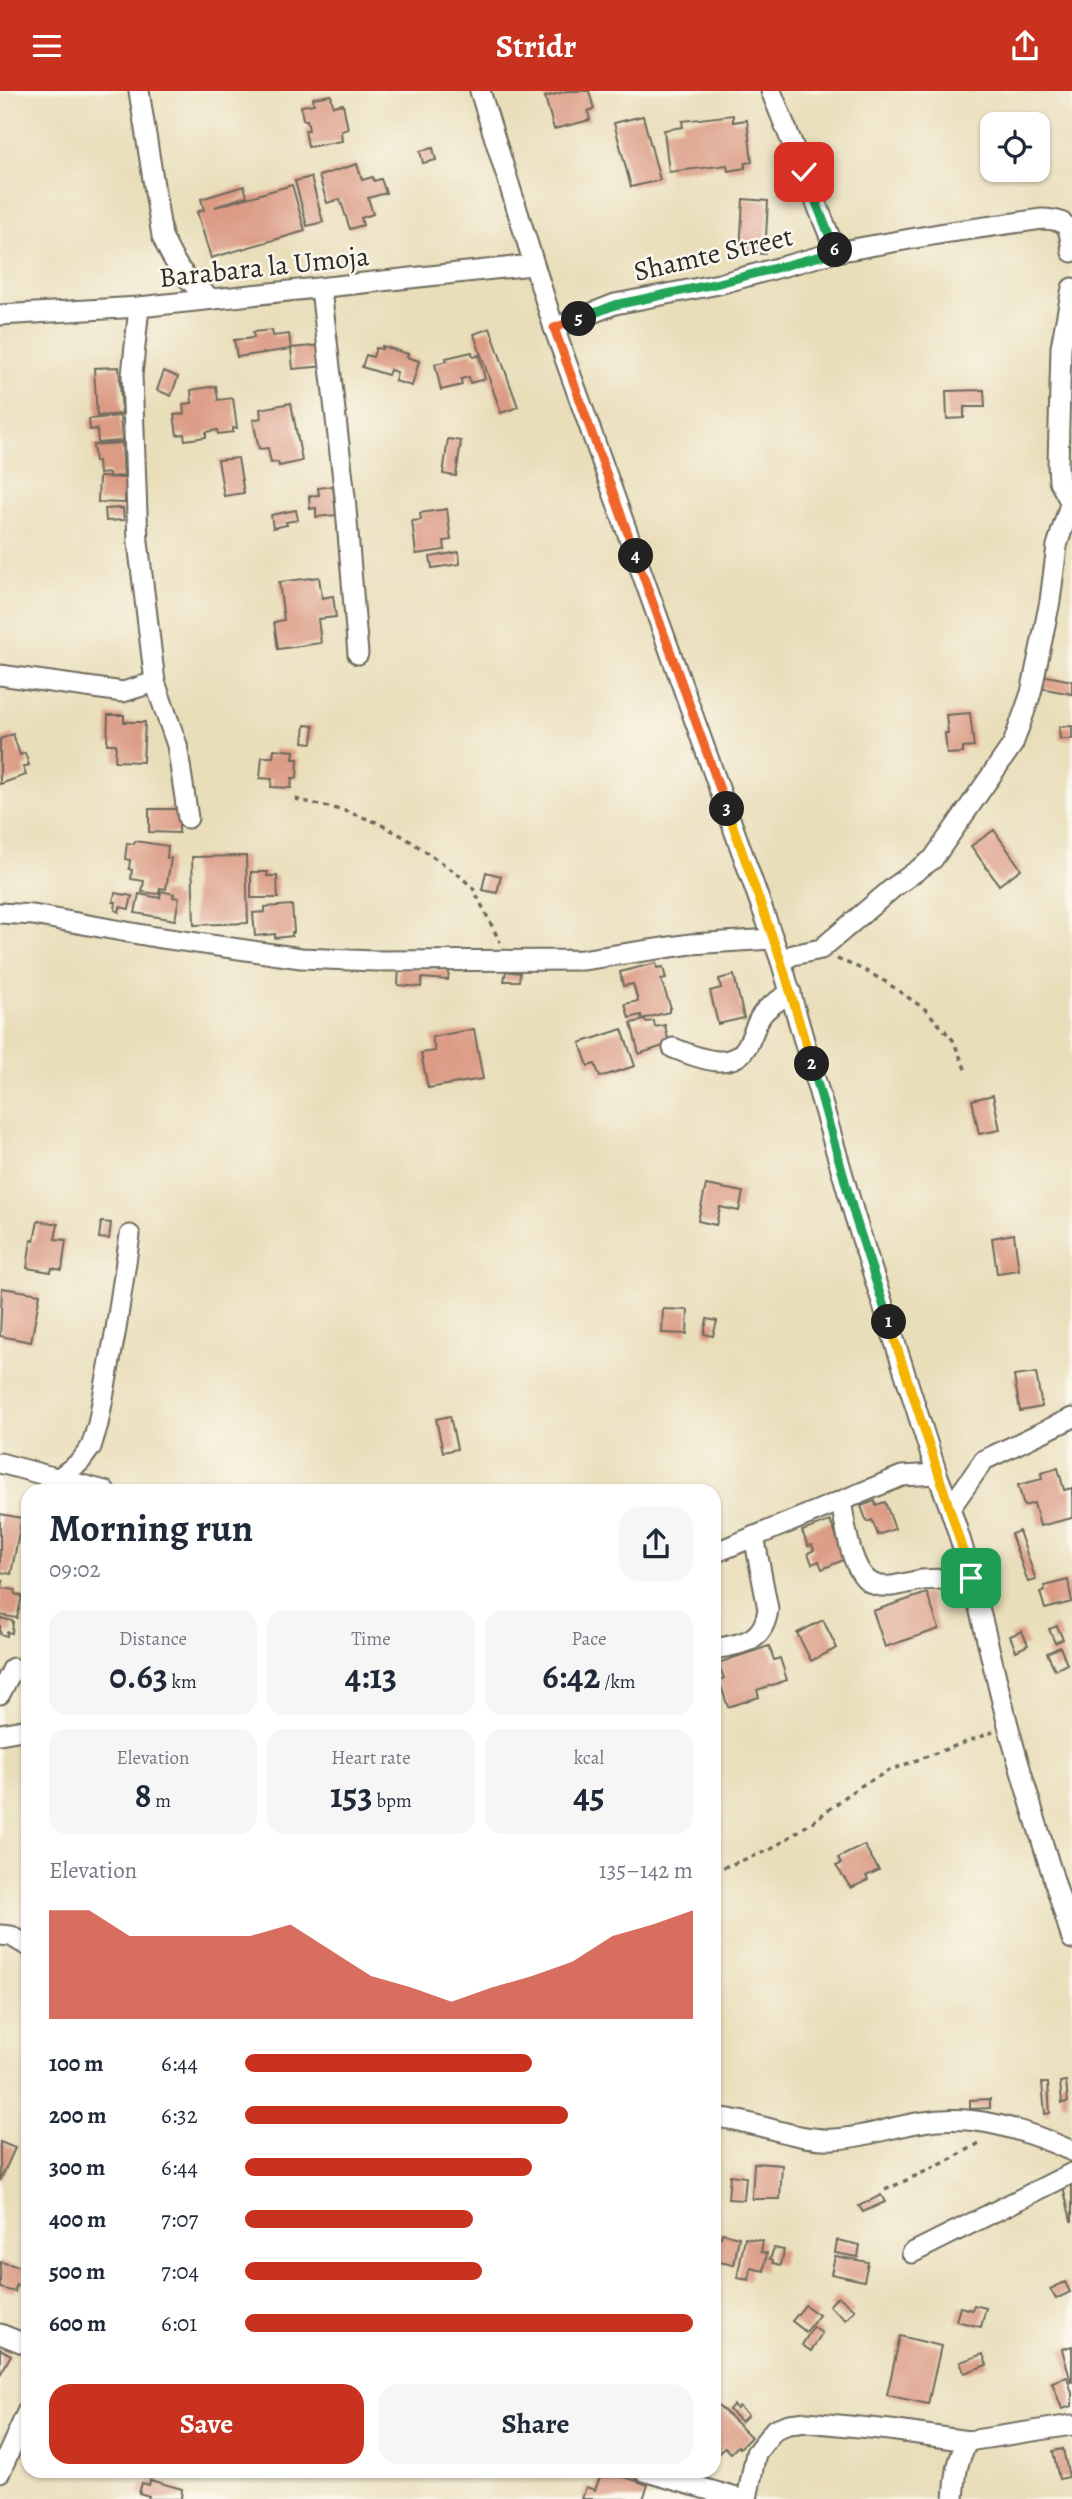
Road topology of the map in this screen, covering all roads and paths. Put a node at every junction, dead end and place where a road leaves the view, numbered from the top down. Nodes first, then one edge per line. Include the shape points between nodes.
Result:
1 (139, 91) edge
2 (480, 91) edge
3 (771, 91) edge
4 (1065, 217) edge
5 (836, 252) junction
6 (1072, 252) edge
7 (532, 265) junction
8 (1072, 288) edge
9 (321, 289) junction
10 (212, 299) junction
11 (139, 307) junction
12 (0, 314) edge
13 (554, 328) junction
14 (1071, 504) edge
15 (358, 654) dead end
16 (0, 675) edge
17 (155, 682) junction
18 (295, 799) dead end
19 (188, 818) dead end
20 (0, 913) edge
21 (773, 939) junction
22 (821, 949) junction
23 (508, 960) junction
24 (781, 961) junction
25 (791, 992) junction
26 (673, 1048) dead end
27 (966, 1071) dead end
28 (130, 1235) dead end
29 (1072, 1417) edge
30 (1042, 1433) junction
31 (1072, 1433) edge
32 (0, 1463) edge
33 (937, 1474) junction
34 (56, 1480) junction
35 (74, 1484) edge
36 (841, 1501) junction
37 (951, 1507) junction
38 (754, 1536) junction
39 (721, 1549) edge
40 (971, 1578) junction
41 (721, 1648) edge
42 (13, 1668) dead end
43 (0, 1694) edge
44 (1008, 1726) junction
45 (21, 1730) edge
46 (0, 1734) edge
47 (721, 1868) edge
48 (0, 1935) edge
49 (1072, 1939) edge
50 (21, 1942) edge
51 (721, 2117) edge
52 (994, 2125) junction
53 (1072, 2151) edge
54 (1072, 2173) edge
55 (885, 2190) dead end
56 (912, 2253) dead end
57 (0, 2334) edge
58 (21, 2343) edge
59 (1072, 2425) edge
60 (21, 2426) edge
61 (968, 2441) junction
62 (0, 2472) edge
63 (668, 2478) edge
64 (740, 2499) edge
65 (747, 2499) edge
66 (954, 2499) edge

1 - 10 street via 162,236 190,284
2 - 7 street
3 - 5 street
4 - 5 street, Shamte Street
4 - 6 street, Shamte Street
5 - 13 street, Shamte Street via 615,305
7 - 9 street, Barabara la Umoja
7 - 13 street
8 - 14 street via 1061,347 1058,465 1059,481
9 - 10 street, Barabara la Umoja
9 - 15 street
10 - 11 street, Barabara la Umoja
11 - 12 street, Barabara la Umoja
11 - 17 street via 132,375 138,542
13 - 21 street
14 - 22 street via 1057,546 1031,693 1013,744 933,859
16 - 17 street via 123,692
17 - 19 street via 177,745
18 - 23 path via 376,822 459,875 473,888
20 - 23 street via 301,958
21 - 23 street via 691,944 582,960
21 - 24 street
22 - 24 street
22 - 27 path via 886,982 926,1010 953,1041
24 - 25 street
25 - 26 street via 762,1013 747,1047 731,1060 707,1060
25 - 33 street via 855,1217
28 - 34 street via 98,1424 91,1447 80,1462
29 - 30 street
30 - 31 street
30 - 37 street via 984,1460
32 - 34 street
33 - 36 street via 902,1476
33 - 37 street
34 - 35 street
36 - 38 street
36 - 40 street via 852,1550 869,1581 895,1585
37 - 40 street
38 - 39 street
38 - 41 street via 767,1620 748,1642
40 - 44 street
42 - 43 street
44 - 47 path via 890,1770 770,1850
44 - 49 street
45 - 46 street
48 - 50 street
51 - 52 street via 835,2140 957,2118
52 - 53 street via 1027,2132
52 - 55 path via 969,2150
54 - 56 street
57 - 58 street
59 - 61 street
60 - 62 street
61 - 65 street via 807,2422 789,2424 775,2429 756,2453
61 - 66 street via 957,2464
63 - 64 street

